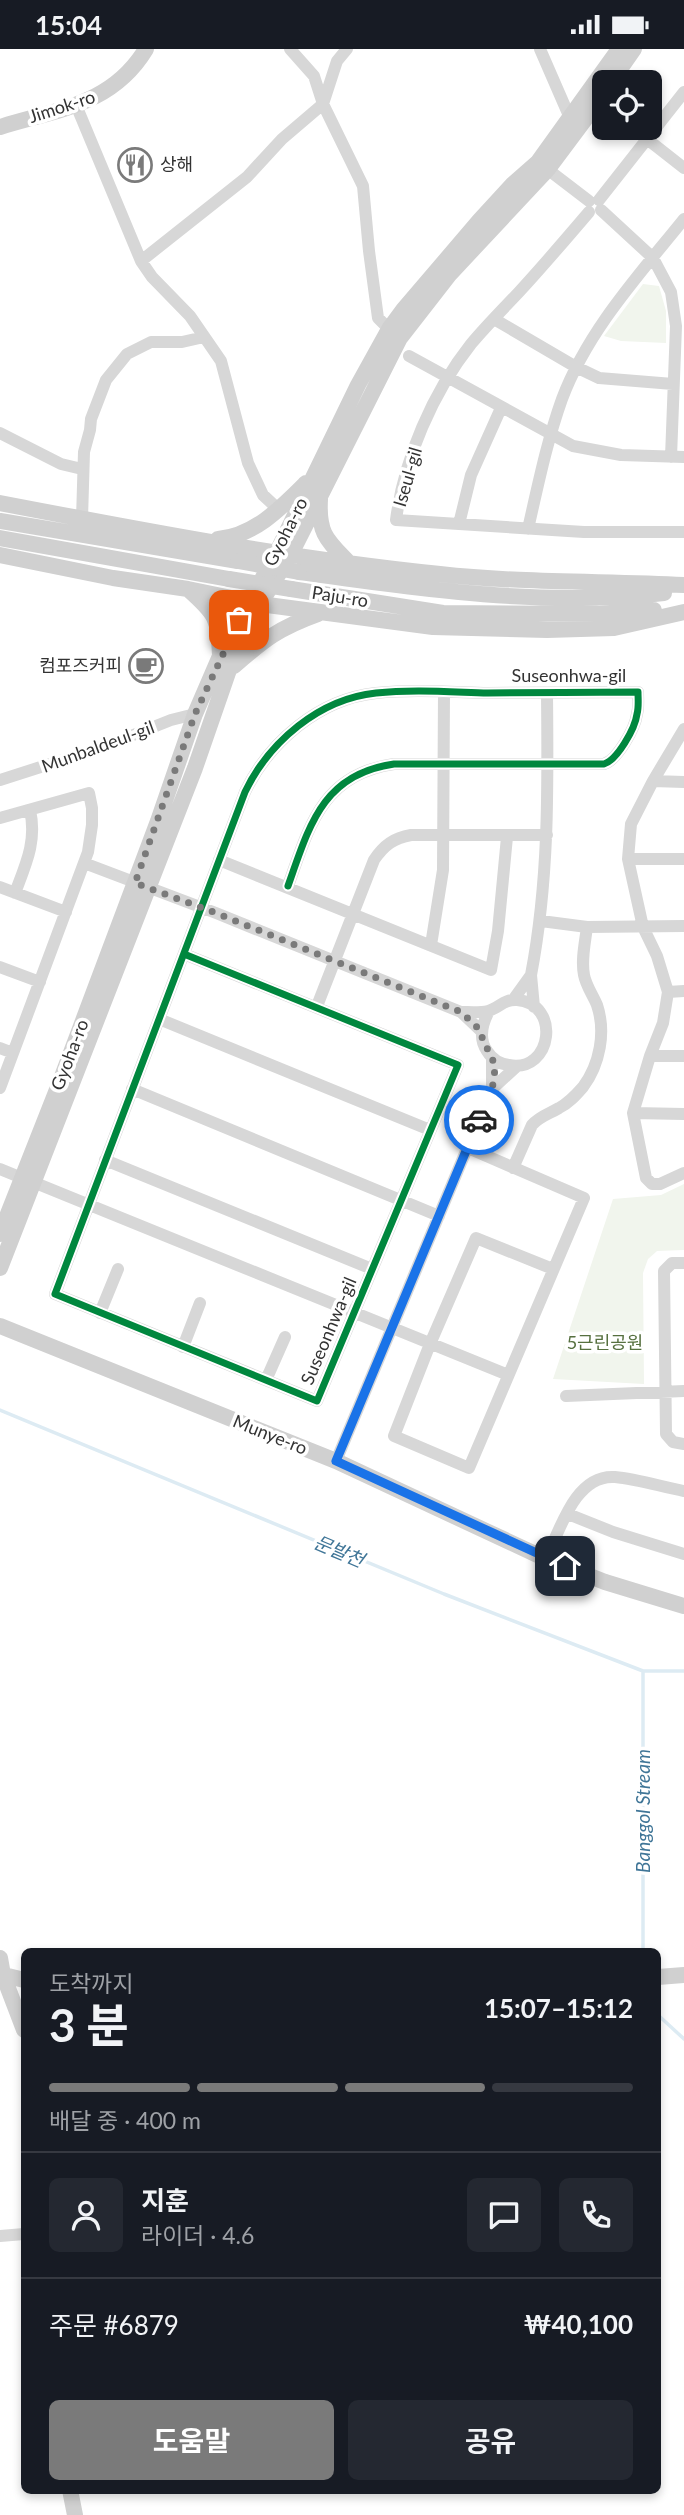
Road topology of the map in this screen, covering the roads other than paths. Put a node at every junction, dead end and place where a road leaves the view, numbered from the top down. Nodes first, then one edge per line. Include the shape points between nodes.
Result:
1 (146, 49) edge
2 (290, 49) edge
3 (347, 49) edge
4 (540, 49) edge
5 (619, 49) edge
6 (634, 49) edge
7 (619, 70) edge
8 (684, 92) edge
9 (323, 104) junction
10 (76, 105) junction
11 (592, 108) edge
12 (570, 118) junction
13 (662, 120) edge
14 (0, 127) edge
15 (646, 140) edge
16 (648, 140) edge
17 (543, 165) junction
18 (684, 168) edge
19 (594, 206) junction
20 (684, 219) edge
21 (653, 258) junction
22 (141, 261) junction
23 (494, 319) junction
24 (389, 329) junction
25 (204, 337) junction
26 (409, 356) dead end
27 (576, 367) junction
28 (448, 378) junction
29 (673, 384) junction
30 (502, 408) junction
31 (0, 433) edge
32 (550, 435) junction
33 (678, 457) edge
34 (82, 469) junction
35 (316, 474) junction
36 (321, 494) junction
37 (0, 503) edge
38 (278, 510) junction
39 (82, 519) junction
40 (0, 521) edge
41 (459, 524) junction
42 (528, 529) junction
43 (684, 532) edge
44 (0, 538) edge
45 (198, 540) junction
46 (284, 553) junction
47 (0, 555) edge
48 (349, 563) junction
49 (684, 588) edge
50 (188, 589) junction
51 (254, 603) junction
52 (684, 610) edge
53 (321, 613) junction
54 (225, 663) junction
55 (444, 692) junction
56 (547, 693) junction
57 (195, 714) junction
58 (684, 729) edge
59 (444, 764) junction
60 (547, 764) junction
61 (0, 780) edge
62 (653, 781) junction
63 (684, 782) edge
64 (30, 810) junction
65 (0, 818) edge
66 (443, 835) junction
67 (547, 835) junction
68 (507, 837) junction
69 (628, 859) junction
70 (684, 859) edge
71 (219, 860) junction
72 (84, 863) junction
73 (141, 885) junction
74 (288, 886) junction
75 (0, 887) edge
76 (15, 893) junction
77 (202, 907) junction
78 (66, 912) junction
79 (354, 913) junction
80 (541, 921) junction
81 (684, 926) edge
82 (587, 927) junction
83 (643, 927) junction
84 (431, 945) junction
85 (184, 954) junction
86 (335, 961) junction
87 (0, 967) edge
88 (531, 975) junction
89 (40, 982) junction
90 (684, 991) edge
91 (668, 992) junction
92 (513, 1000) junction
93 (317, 1006) junction
94 (534, 1007) junction
95 (489, 1011) junction
96 (461, 1012) junction
97 (159, 1019) junction
98 (481, 1031) junction
99 (0, 1048) edge
100 (13, 1053) junction
101 (650, 1056) junction
102 (684, 1056) edge
103 (492, 1057) junction
104 (517, 1066) junction
105 (0, 1088) edge
106 (132, 1089) junction
107 (492, 1089) junction
108 (633, 1113) junction
109 (684, 1114) edge
110 (430, 1130) junction
111 (467, 1148) junction
112 (105, 1160) junction
113 (513, 1168) junction
114 (0, 1169) edge
115 (684, 1173) edge
116 (28, 1180) junction
117 (401, 1199) junction
118 (88, 1204) junction
119 (439, 1216) junction
120 (0, 1234) edge
121 (684, 1263) edge
122 (0, 1268) edge
123 (118, 1269) dead end
124 (372, 1269) junction
125 (553, 1269) junction
126 (200, 1303) dead end
127 (100, 1313) junction
128 (354, 1313) junction
129 (392, 1328) junction
130 (5, 1329) edge
131 (285, 1337) dead end
132 (430, 1344) junction
133 (183, 1346) junction
134 (508, 1375) junction
135 (266, 1380) junction
136 (665, 1391) junction
137 (684, 1391) edge
138 (566, 1396) dead end
139 (684, 1444) edge
140 (336, 1461) junction
141 (684, 1491) edge
142 (568, 1514) junction
143 (684, 1554) edge
144 (546, 1559) junction
145 (684, 1606) edge
146 (1, 1969) edge
147 (680, 1975) edge
148 (661, 1977) edge
149 (21, 1979) edge
150 (21, 2022) edge
151 (21, 2234) edge
152 (0, 2236) edge
153 (71, 2494) edge
154 (75, 2515) edge

1 - 10 street, Jimok-ro via 114,87
2 - 9 street via 314,76
3 - 9 street via 337,61
4 - 12 street
5 - 12 street, Gyoha-ro
6 - 7 street
8 - 13 street, Iseul-gil
9 - 22 street via 247,177
9 - 24 street via 363,186 378,318
10 - 14 street, Jimok-ro
10 - 22 street
11 - 17 street, Gyoha-ro
12 - 17 street, Gyoha-ro
15 - 19 street, Iseul-gil
16 - 18 street
17 - 19 street
17 - 24 street, Gyoha-ro via 513,184
17 - 36 street, Gyoha-ro via 420,309 387,360
19 - 21 street
19 - 23 street, Iseul-gil
20 - 21 street
21 - 27 street via 603,322
21 - 29 street via 666,279 675,309
22 - 25 street
23 - 27 street
23 - 28 street, Iseul-gil
24 - 35 street, Gyoha-ro
25 - 34 street via 151,342 127,354 106,380 91,419
25 - 38 street via 220,361 248,463 263,495
26 - 28 street
27 - 29 street via 599,378
27 - 32 street
28 - 30 street
28 - 41 street, Iseul-gil via 416,447 396,520
29 - 33 street
30 - 32 street
30 - 41 street via 471,475
31 - 34 street via 61,464
32 - 33 street via 603,453
32 - 42 street
34 - 39 street
35 - 38 street
35 - 46 street, Gyoha-ro
36 - 46 street, Gyoha-ro
36 - 48 street via 324,538
37 - 39 street
38 - 45 street via 229,538
39 - 45 street
40 - 49 street, Paju-ro, bridge via 435,591 600,597
41 - 42 street, Iseul-gil
42 - 43 street, Iseul-gil
44 - 52 street, Paju-ro, bridge via 443,613
45 - 46 street
46 - 48 street
46 - 51 street, Gyoha-ro
47 - 50 street
48 - 49 street via 443,575
50 - 51 street
50 - 54 street via 212,611
51 - 53 street
51 - 54 street, Gyoha-ro
52 - 53 street via 614,628 547,631 433,627
53 - 54 street via 285,626
54 - 57 street, Gyoha-ro
54 - 73 street, Gyoha-ro
55 - 56 street, Suseonhwa-gil
55 - 59 street
55 - 71 street, Suseonhwa-gil via 355,697 334,704 296,728 251,779
56 - 60 street, Suseonhwa-gil
56 - 60 street, Suseonhwa-gil via 638,692 634,725 611,762
57 - 61 street, Munbaldeul-gil
57 - 73 street, Gyoha-ro
58 - 62 street
59 - 60 street, Suseonhwa-gil
59 - 66 street
59 - 74 street, Suseonhwa-gil via 380,766 340,786 314,817
60 - 67 street, Suseonhwa-gil
62 - 63 street
62 - 69 street via 631,824
64 - 65 street
64 - 72 street via 89,793 92,825
64 - 76 street via 34,836
66 - 68 street
66 - 79 street via 400,837 386,845 374,860
66 - 84 street via 441,891
67 - 68 street
67 - 80 street, Suseonhwa-gil
68 - 84 street via 491,970
69 - 70 street
69 - 83 street
71 - 74 street
71 - 77 street, Suseonhwa-gil
72 - 73 street
72 - 78 street
73 - 77 street
73 - 116 street, Gyoha-ro
74 - 79 street
75 - 76 street
76 - 78 street
77 - 85 street, Suseonhwa-gil
77 - 86 street
78 - 89 street
79 - 84 street
79 - 86 street
80 - 82 street
80 - 88 street, Suseonhwa-gil
81 - 83 street
82 - 83 street
82 - 113 street via 583,963 601,1024 598,1060 577,1094 532,1125
83 - 91 street
85 - 93 street, Suseonhwa-gil
85 - 97 street, Suseonhwa-gil
86 - 93 street
86 - 96 street
87 - 89 street
88 - 92 street
88 - 94 street
89 - 100 street
90 - 91 street
91 - 101 street via 663,1023
92 - 94 street
92 - 95 street
93 - 110 street, Suseonhwa-gil via 458,1065
94 - 104 street via 546,1021 546,1043 534,1060
95 - 96 street
95 - 98 street
96 - 98 street
97 - 106 street, Suseonhwa-gil
97 - 110 street
98 - 103 street
99 - 100 street
100 - 105 street
101 - 102 street
101 - 108 street
103 - 104 street
103 - 107 street
104 - 107 street
106 - 112 street, Suseonhwa-gil
106 - 117 street
107 - 111 street
108 - 109 street
108 - 115 street via 646,1178 660,1184
110 - 117 street, Suseonhwa-gil
111 - 113 street
111 - 119 street
112 - 118 street, Suseonhwa-gil
112 - 124 street, Suseonhwa-gil
113 - 125 street via 583,1198
114 - 116 street, Suseonhwa-gil
116 - 118 street, Suseonhwa-gil
116 - 120 street, Gyoha-ro
116 - 122 street, Gyoha-ro
117 - 119 street
117 - 124 street, Suseonhwa-gil
118 - 127 street, Suseonhwa-gil via 55,1294
118 - 128 street, Suseonhwa-gil
119 - 129 street
121 - 136 street via 672,1263 664,1271
123 - 127 street
124 - 128 street, Suseonhwa-gil
125 - 132 street via 476,1238
125 - 134 street
126 - 133 street
127 - 133 street, Suseonhwa-gil
128 - 129 street, Suseonhwa-gil
128 - 135 street, Suseonhwa-gil via 317,1401
129 - 132 street, Suseonhwa-gil
129 - 140 street
130 - 140 street, Munye-ro
131 - 135 street
132 - 134 street, Suseonhwa-gil
132 - 134 street via 394,1436 469,1468
133 - 135 street, Suseonhwa-gil
136 - 137 street
136 - 138 street
136 - 139 street via 666,1434 673,1442
140 - 144 street, Munye-ro
141 - 142 street via 603,1478 583,1489
142 - 143 street
142 - 144 street
144 - 145 street, Munye-ro
146 - 149 street
146 - 150 street
147 - 148 street
151 - 152 street
153 - 154 street

